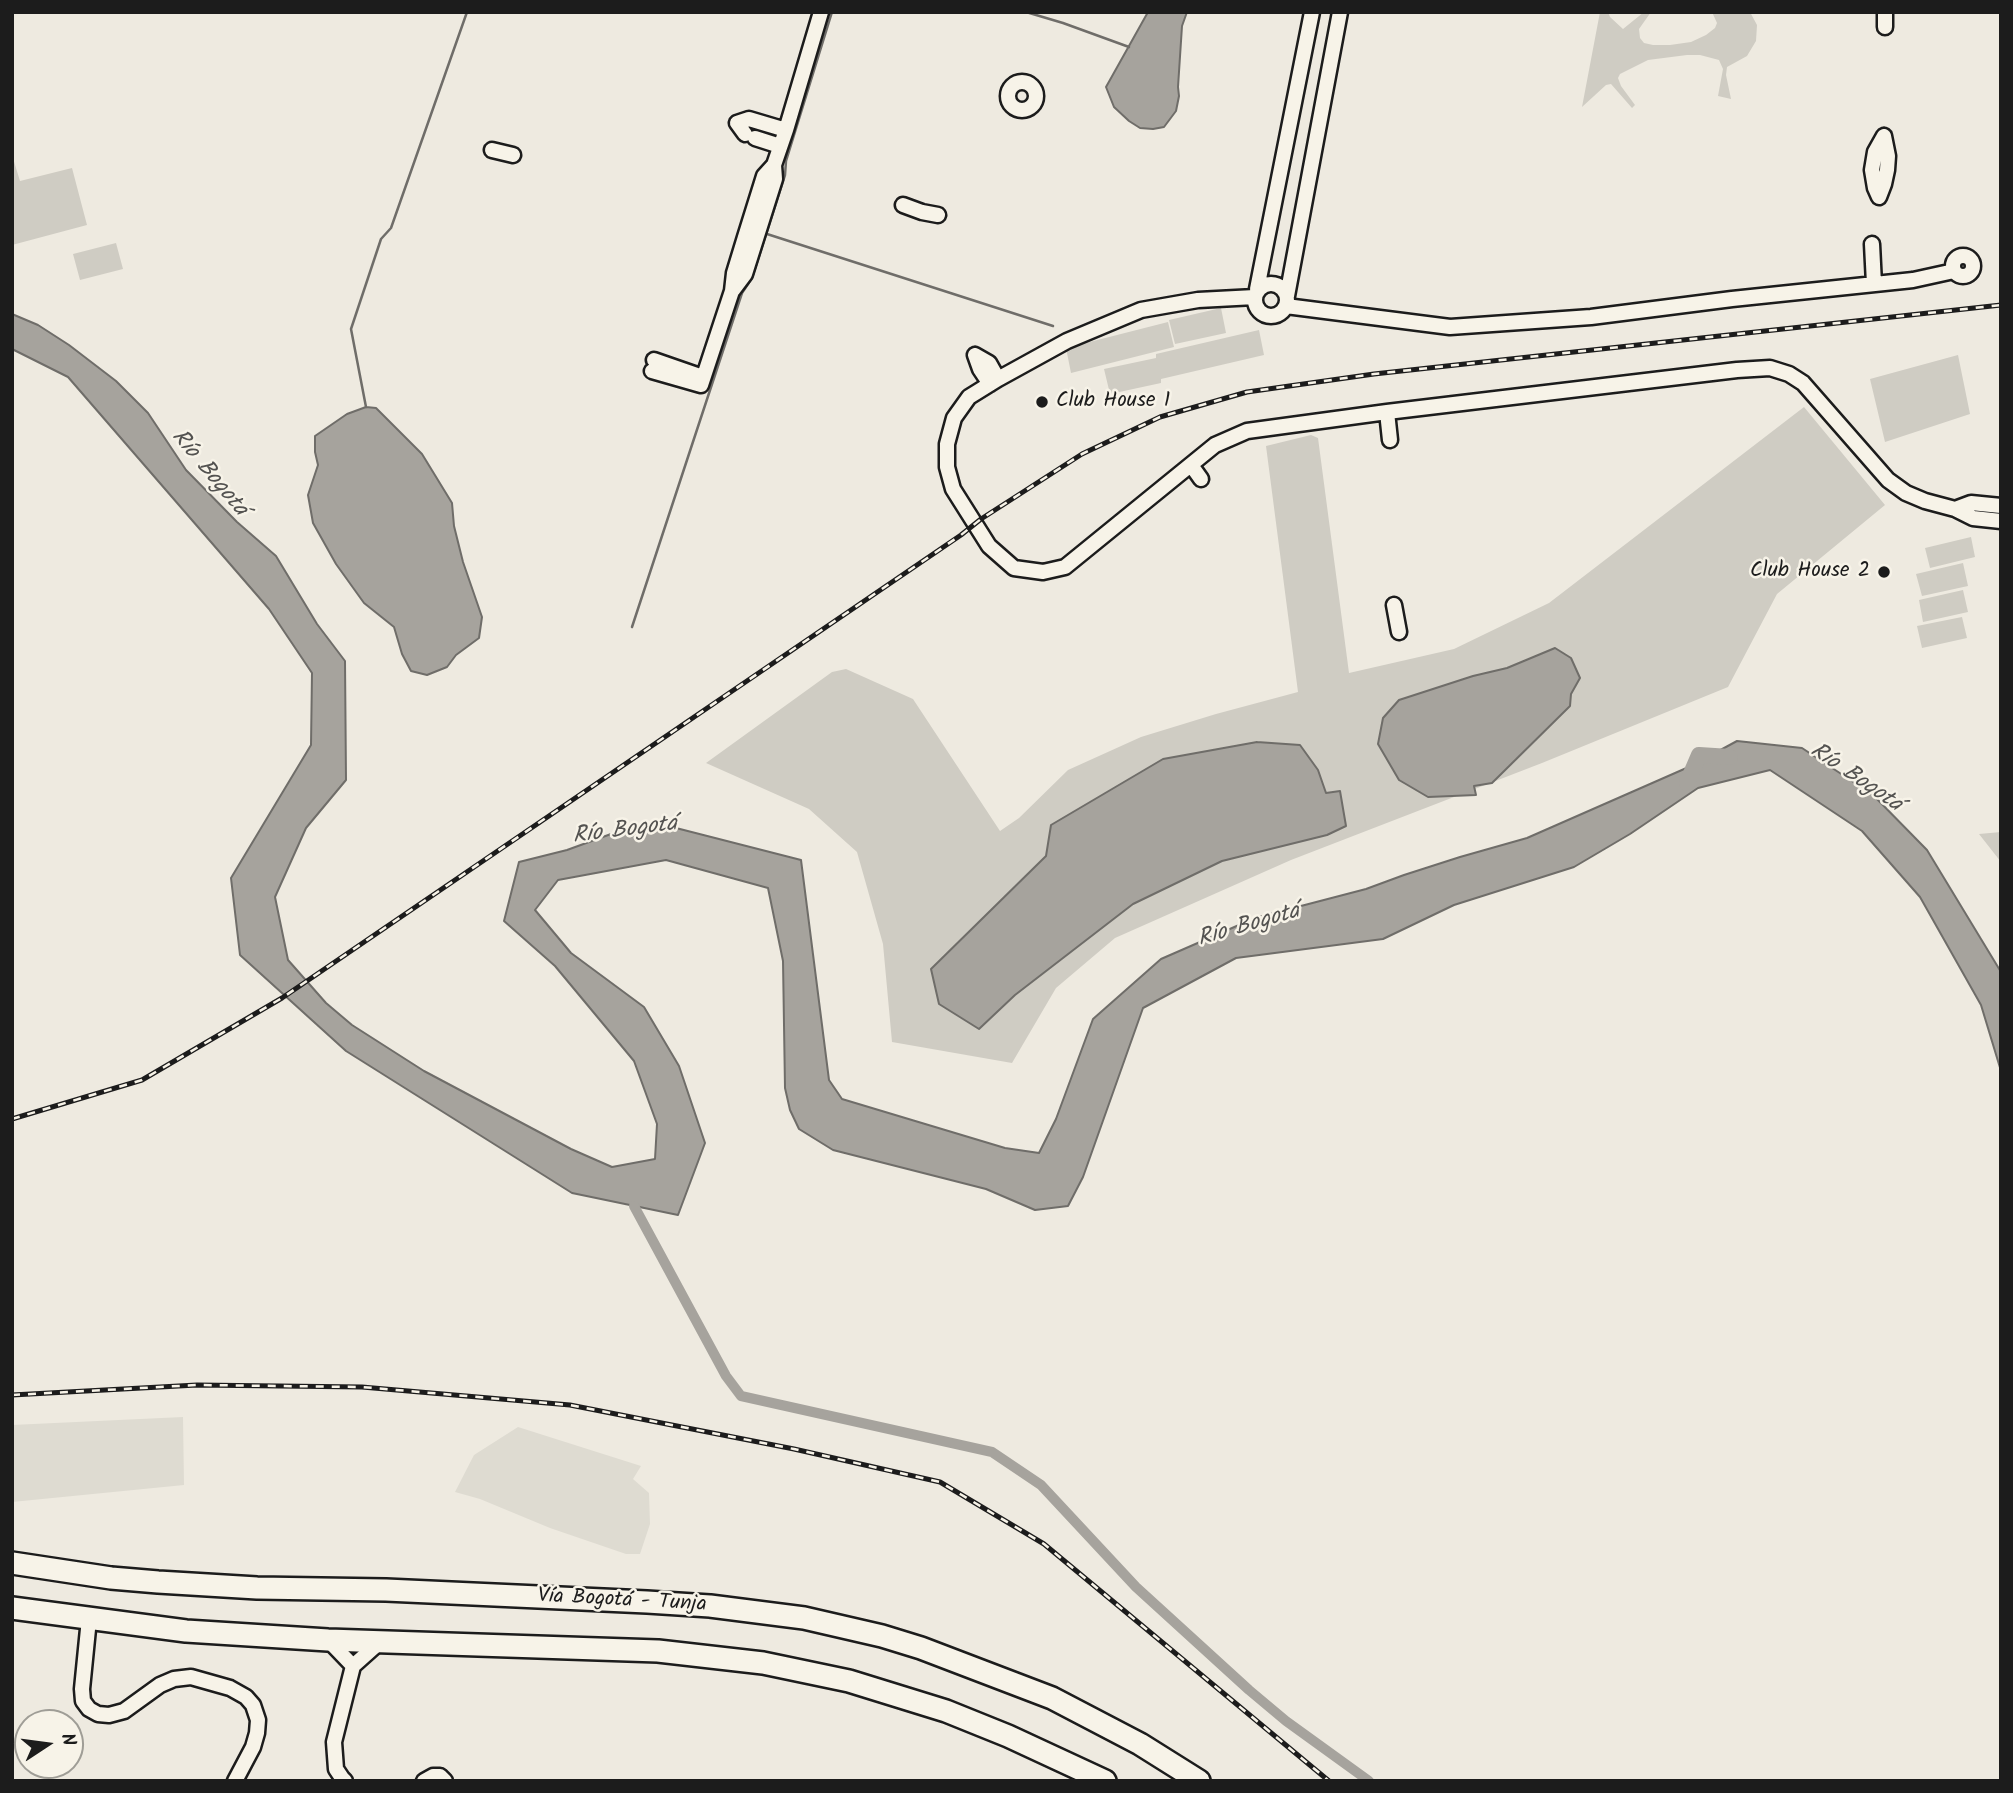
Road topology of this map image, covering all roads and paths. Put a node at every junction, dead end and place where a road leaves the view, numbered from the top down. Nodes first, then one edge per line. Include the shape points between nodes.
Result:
1 (821, 12) edge
2 (1312, 12) edge
3 (1340, 12) edge
4 (786, 130) junction
5 (780, 146) junction
6 (1284, 149) junction
7 (492, 150) dead end
8 (513, 155) dead end
9 (1313, 158) junction
10 (902, 205) dead end
11 (938, 215) dead end
12 (1872, 244) dead end
13 (1954, 271) dead end
14 (1874, 284) junction
15 (1256, 293) junction
16 (1286, 301) junction
17 (653, 365) dead end
18 (1387, 412) junction
19 (1390, 439) dead end
20 (1191, 465) junction
21 (1201, 479) dead end
22 (2001, 506) edge
23 (1955, 509) junction
24 (2001, 521) edge
25 (1394, 605) dead end
26 (1399, 632) dead end
27 (12, 1563) edge
28 (12, 1608) edge
29 (89, 1619) junction
30 (328, 1640) junction
31 (381, 1641) junction
32 (352, 1666) junction
33 (235, 1781) edge
34 (345, 1781) edge
35 (425, 1781) edge
36 (445, 1781) edge
37 (1105, 1781) edge
38 (1199, 1781) edge

1 - 4 street
2 - 6 street
3 - 9 street
4 - 5 street
4 - 5 street via 749,119 737,123 750,136
5 - 17 street via 775,179 745,274 732,291 703,381
6 - 9 street via 1298,158
6 - 15 street
7 - 8 street
9 - 16 street
10 - 11 street
12 - 14 street
13 - 14 street
14 - 16 street via 1591,317 1450,327
15 - 16 street via 1268,283 1275,284
15 - 16 street via 1257,308 1266,315 1282,312
15 - 20 street via 1140,310 1067,341 969,397 954,418 947,444 953,489 989,546 1014,568 1043,572 1065,567
18 - 19 street
18 - 20 street via 1247,431 1215,446
18 - 23 street via 1770,368 1803,383 1888,480 1906,494
20 - 21 street
22 - 23 street via 1971,503
23 - 24 street via 1973,518
25 - 26 street
27 - 38 highway, Vía Bogotá - Tunja via 158,1583 647,1602 804,1618 921,1648 1052,1698
28 - 29 highway
29 - 30 highway
29 - 33 street via 83,1701 98,1714 124,1711 160,1685 191,1677 246,1697 258,1720 257,1733
30 - 31 highway
30 - 32 street
31 - 32 street
31 - 37 highway via 658,1651 809,1672 946,1711
32 - 34 street via 334,1742 336,1769
35 - 36 street via 433,1776

